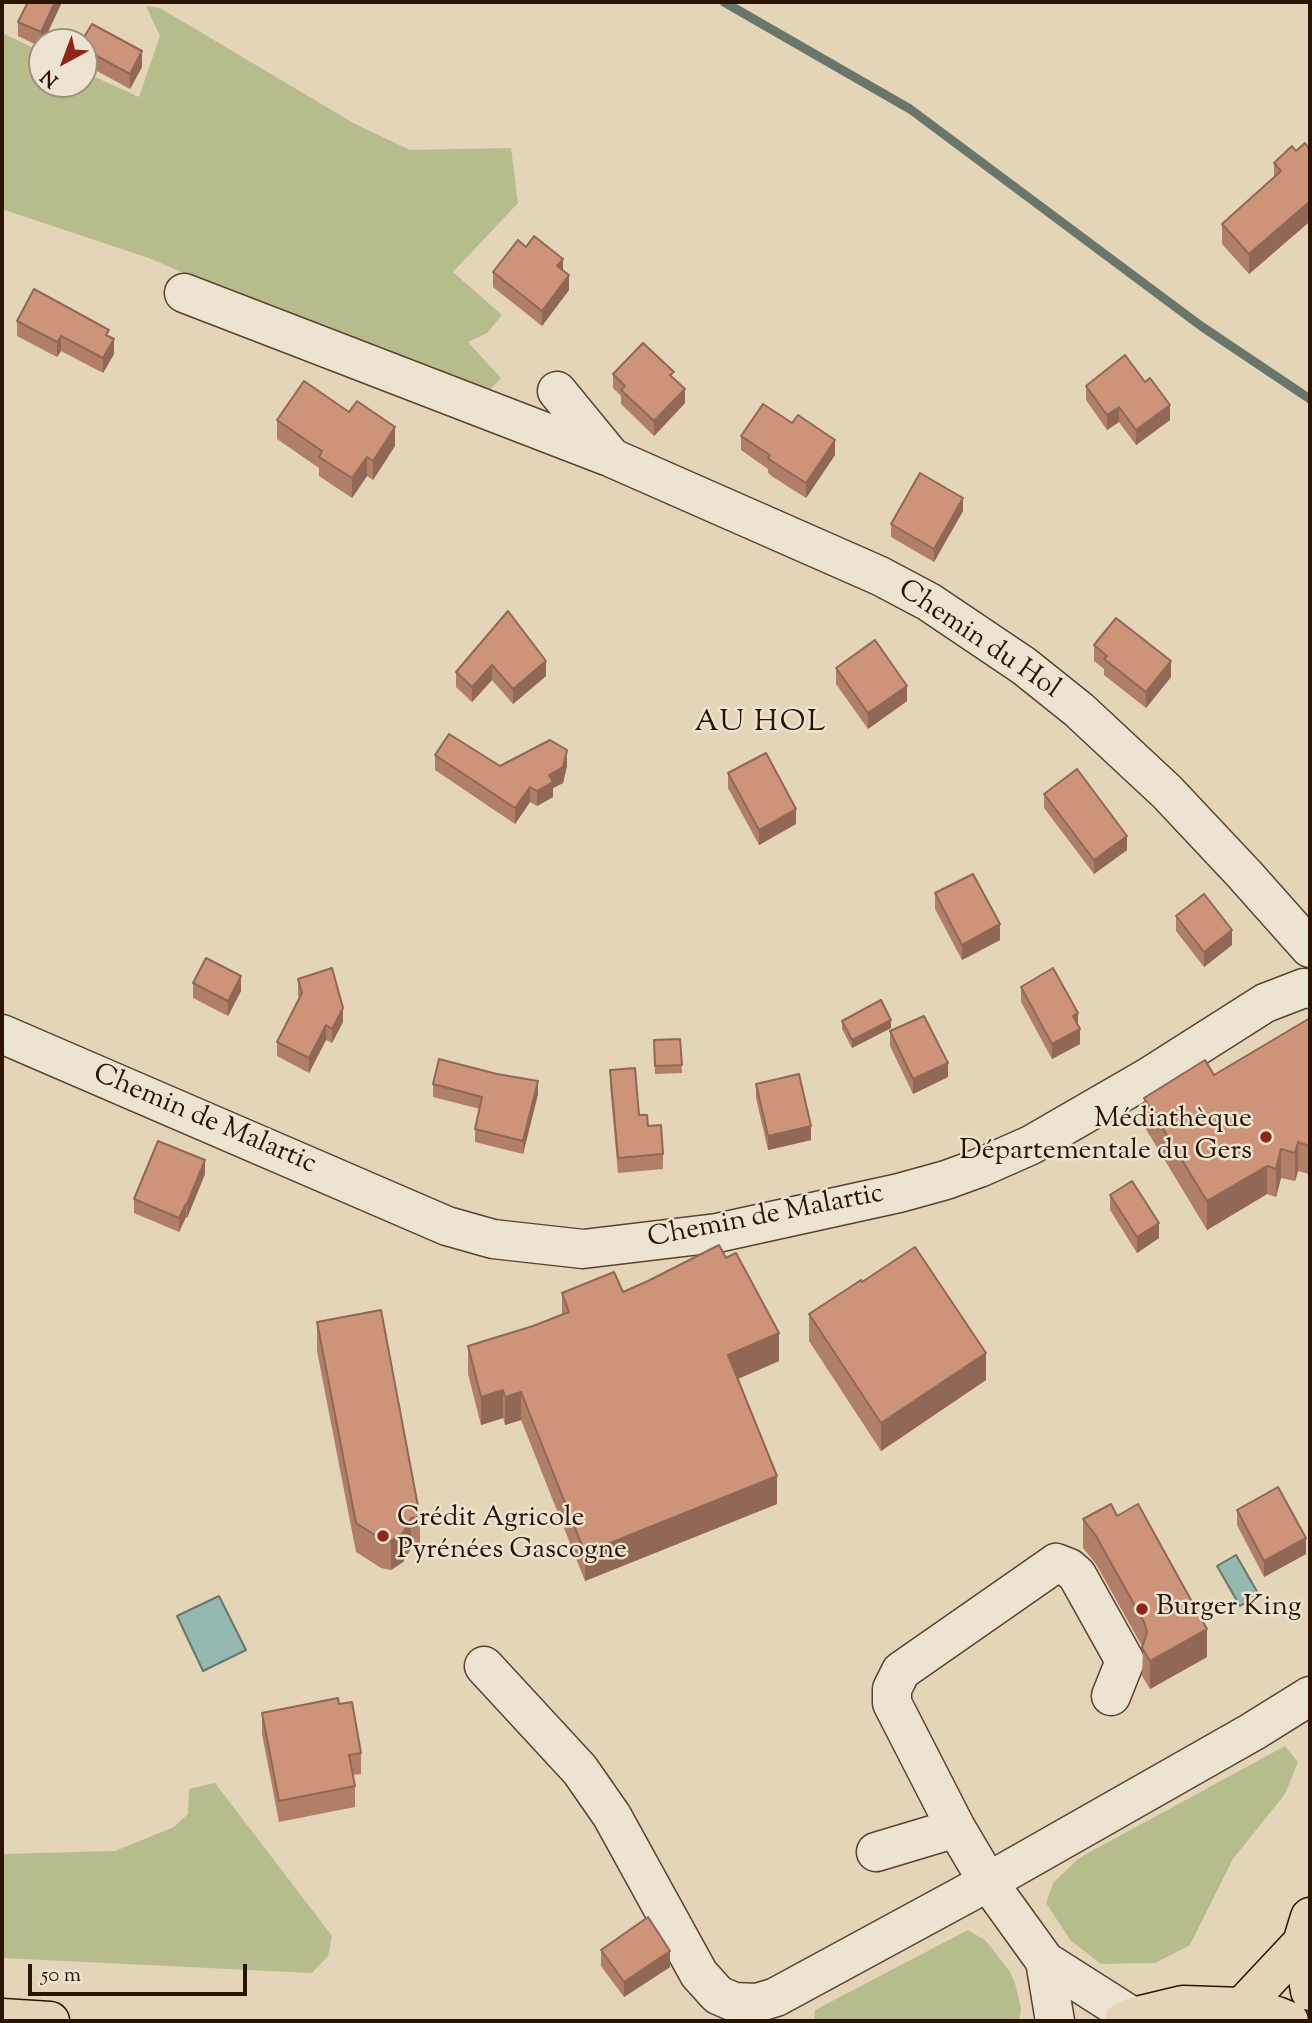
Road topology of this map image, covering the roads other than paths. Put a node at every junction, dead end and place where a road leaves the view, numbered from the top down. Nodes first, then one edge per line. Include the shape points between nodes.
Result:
1 (184, 293) dead end
2 (557, 391) dead end
3 (612, 458) junction
4 (1310, 948) edge
5 (1310, 989) edge
6 (2, 1034) edge
7 (484, 1666) dead end
8 (1111, 1696) dead end
9 (1310, 1696) edge
10 (956, 1828) junction
11 (876, 1852) dead end
12 (988, 1882) junction
13 (1306, 1930) edge
14 (1045, 1961) junction
15 (1310, 1991) edge
16 (1242, 2007) junction
17 (2, 2018) edge
18 (1128, 2019) edge
19 (50, 2021) edge
20 (1055, 2021) edge
21 (1289, 2021) edge

1 - 3 street
2 - 3 street, Chemin du Hol
3 - 4 street, Chemin du Hol via 880,576 929,602 1024,666 1167,792
5 - 6 street, Chemin de Malartic via 1265,1003 1031,1145 946,1180 717,1233 583,1249 494,1239 447,1226
7 - 12 street via 580,1770 612,1816 699,1974 718,1995 734,2002 757,2003 776,1997
8 - 10 street via 1125,1661 1077,1575 1056,1563 901,1671 892,1689 892,1703
9 - 12 street
10 - 11 street
10 - 12 street
12 - 14 street
13 - 15 main road
13 - 16 main road
14 - 18 street
14 - 20 street
16 - 18 main road via 1183,2005
16 - 21 main road
17 - 19 main road

